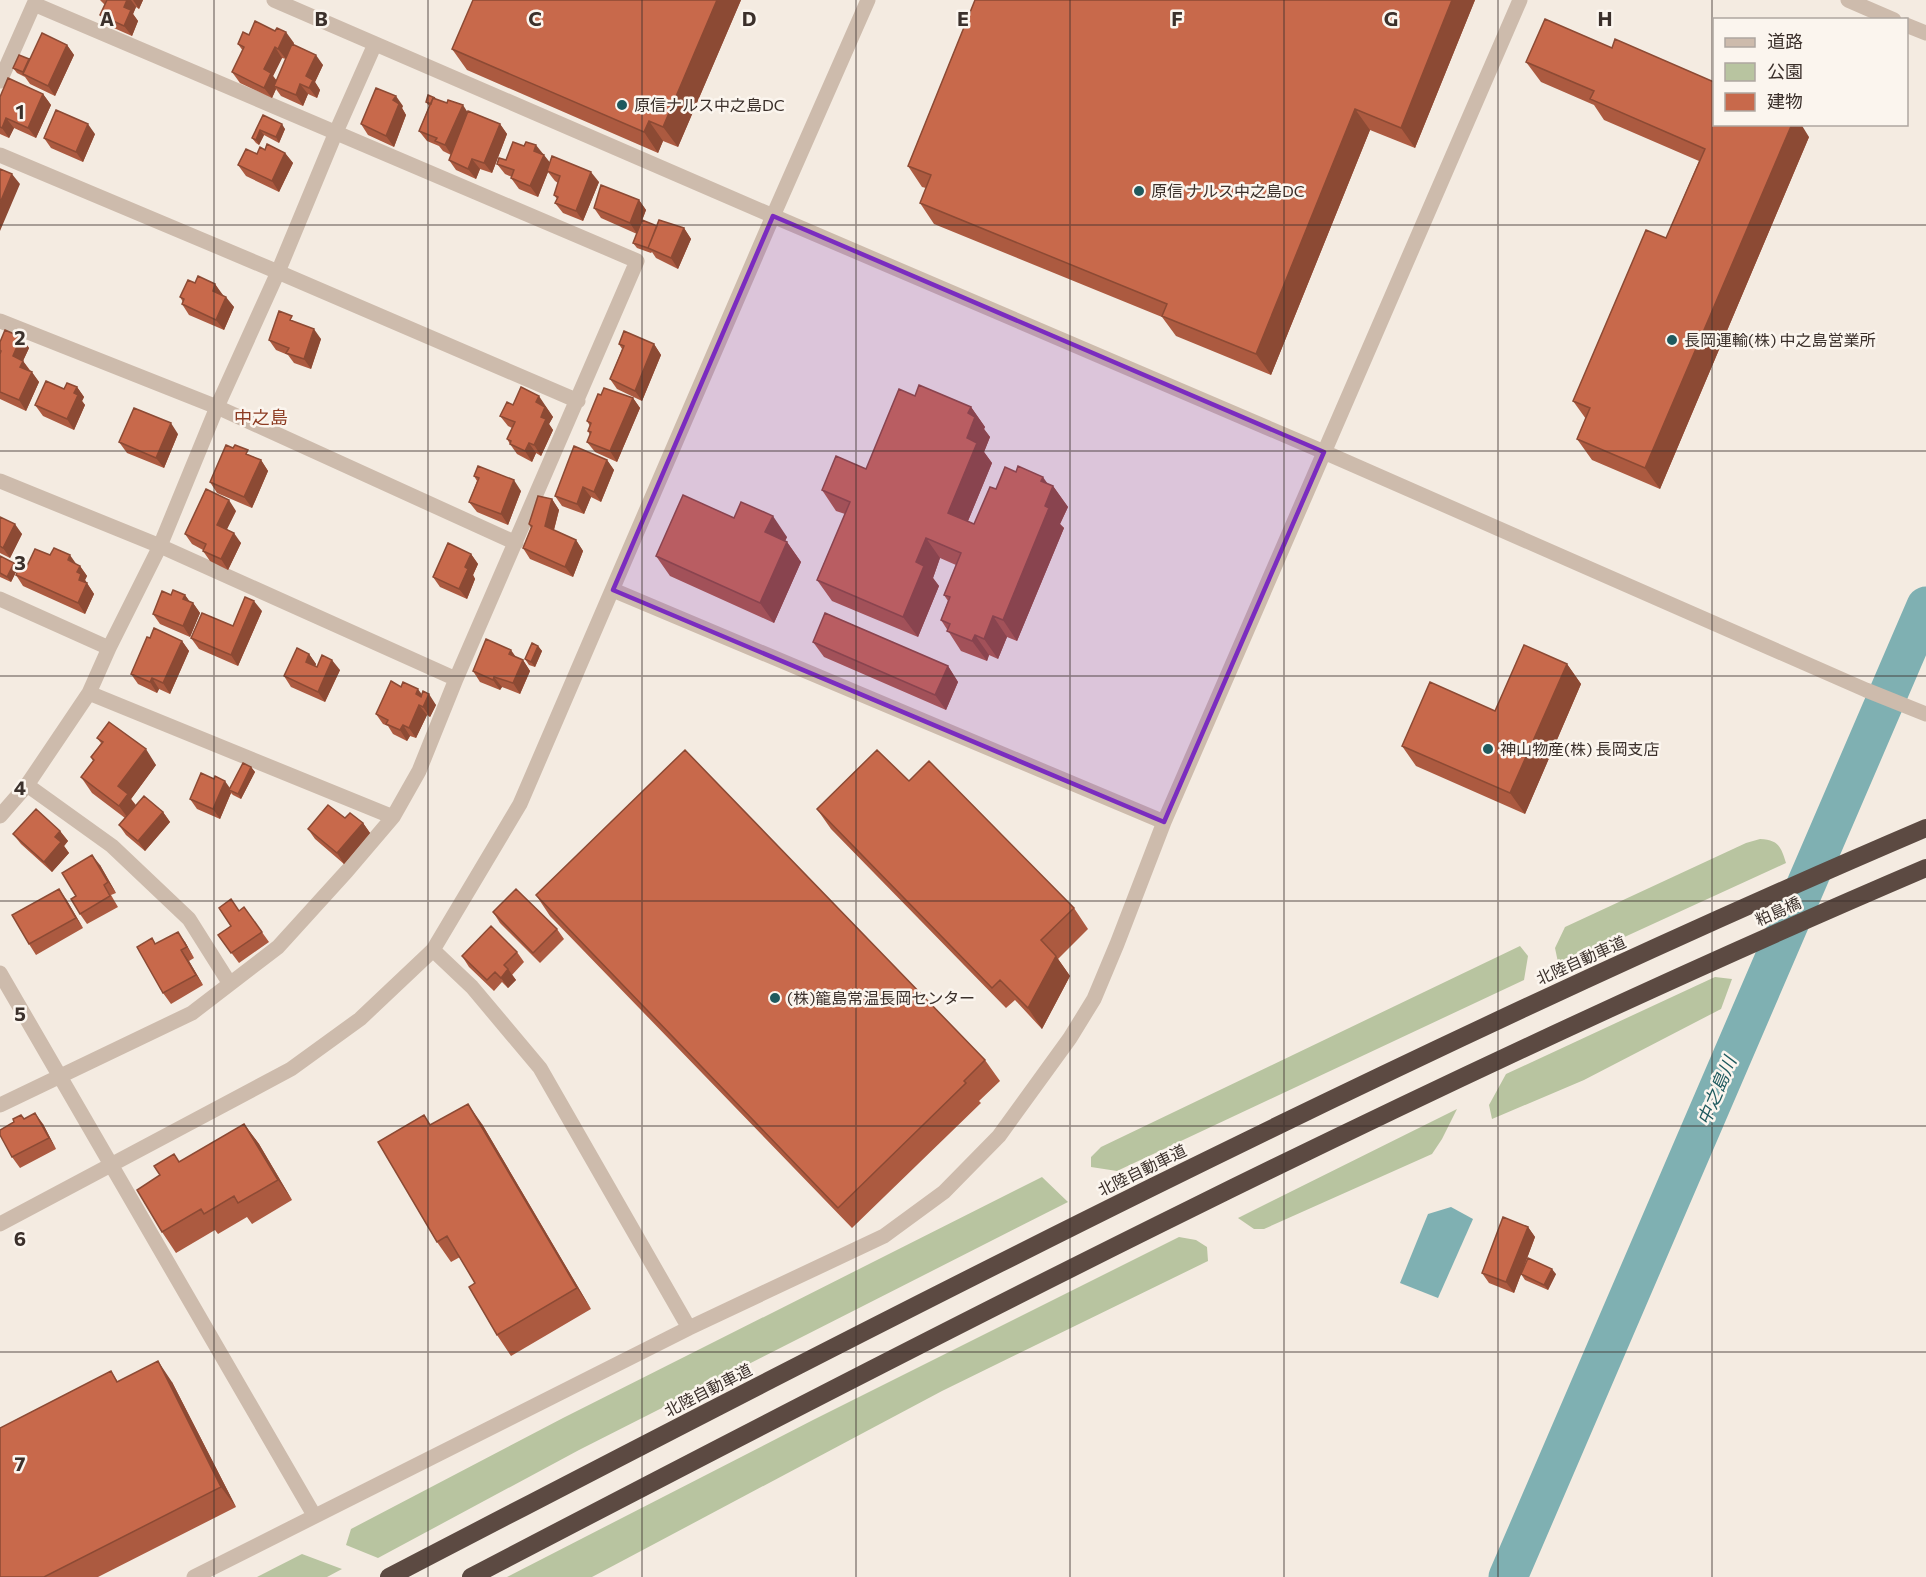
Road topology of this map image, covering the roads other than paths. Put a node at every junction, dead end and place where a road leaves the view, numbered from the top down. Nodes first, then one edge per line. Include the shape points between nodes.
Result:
1 (274, 0) edge
2 (868, 0) edge
3 (1520, 0) edge
4 (1848, 0) edge
5 (1889, 18) edge
6 (1908, 26) edge
7 (1926, 33) edge
8 (375, 44) junction
9 (0, 81) edge
10 (336, 132) junction
11 (0, 155) edge
12 (772, 216) junction
13 (278, 272) junction
14 (0, 321) edge
15 (578, 401) junction
16 (217, 407) junction
17 (1324, 452) junction
18 (0, 481) edge
19 (516, 543) junction
20 (160, 546) junction
21 (613, 590) junction
22 (0, 599) edge
23 (109, 648) junction
24 (456, 679) junction
25 (89, 693) junction
26 (1926, 714) edge
27 (27, 785) junction
28 (0, 816) edge
29 (393, 817) junction
30 (1164, 822) junction
31 (1926, 828) edge
32 (1926, 868) edge
33 (1926, 878) edge
34 (1829, 910) junction
35 (433, 950) junction
36 (0, 973) edge
37 (230, 984) junction
38 (60, 1076) junction
39 (0, 1105) edge
40 (112, 1165) junction
41 (0, 1224) edge
42 (689, 1328) junction
43 (314, 1515) junction
44 (194, 1577) edge
45 (389, 1577) edge
46 (471, 1577) edge

1 - 8 street
2 - 12 street
3 - 17 street
4 - 5 street
6 - 7 street
8 - 10 street
8 - 12 street
9 - 10 street via 34,4
10 - 13 street
10 - 15 street via 637,261
11 - 13 street
12 - 17 street
12 - 21 street
13 - 15 street
13 - 16 street
14 - 16 street
15 - 19 street
16 - 19 street
16 - 20 street
17 - 26 street
17 - 30 street
18 - 20 street
19 - 24 street
20 - 23 street
20 - 24 street
21 - 30 street
21 - 35 street via 520,804
22 - 23 street
23 - 25 street
24 - 29 street via 419,771
25 - 27 street
25 - 29 street
27 - 28 street
27 - 37 street via 112,846 189,919
29 - 37 street via 278,947
30 - 42 street via 1094,999 999,1136 944,1192 884,1236
31 - 45 highway, 北陸自動車道 via 1761,899 1342,1094 903,1312
32 - 34 highway
33 - 34 highway
34 - 46 highway, 粕島橋 via 1538,1041 1145,1232
35 - 40 street via 360,1019 291,1069
35 - 42 street via 472,987 540,1068
36 - 38 street
37 - 38 street via 192,1013
38 - 39 street
38 - 40 street
40 - 41 street
40 - 43 street
42 - 43 street
43 - 44 street

